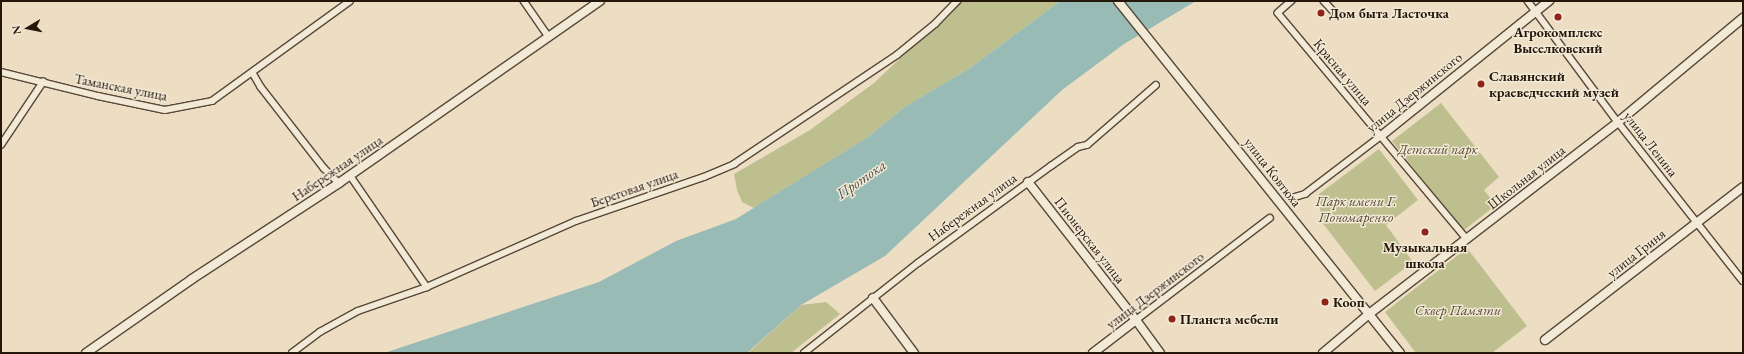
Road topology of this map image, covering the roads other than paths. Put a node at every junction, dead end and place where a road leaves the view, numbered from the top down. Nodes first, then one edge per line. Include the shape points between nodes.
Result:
1 (350, 1) edge
2 (524, 1) edge
3 (600, 1) edge
4 (958, 1) edge
5 (1118, 1) edge
6 (1292, 1) edge
7 (1324, 1) edge
8 (1528, 1) edge
9 (1549, 1) edge
10 (1536, 11) junction
11 (1337, 15) dead end
12 (1743, 18) edge
13 (549, 37) junction
14 (1, 72) edge
15 (253, 73) junction
16 (43, 82) junction
17 (1156, 85) dead end
18 (1618, 122) junction
19 (1381, 136) junction
20 (1, 145) edge
21 (350, 175) junction
22 (1028, 182) junction
23 (339, 183) junction
24 (1743, 187) edge
25 (1292, 198) dead end
26 (1270, 218) dead end
27 (1697, 221) junction
28 (1467, 239) junction
29 (1743, 281) edge
30 (427, 287) junction
31 (873, 298) junction
32 (1368, 314) junction
33 (1136, 320) junction
34 (1545, 340) dead end
35 (86, 353) edge
36 (292, 353) edge
37 (804, 353) edge
38 (914, 353) edge
39 (1094, 353) edge
40 (1160, 353) edge
41 (1323, 353) edge
42 (1400, 353) edge

1 - 15 street, Таманская улица
2 - 13 street
3 - 13 street, Набережная улица
4 - 30 street, Береговая улица via 897,55 734,164 704,177 576,221
5 - 32 street, улица Ковтюха via 1247,159
6 - 19 street, Красная улица via 1278,13
7 - 11 street
8 - 10 street, улица Ленина
9 - 10 street, улица Дзержинского
10 - 18 street, улица Ленина
10 - 19 street, улица Дзержинского
12 - 18 street, Школьная улица
13 - 21 street, Набережная улица
14 - 16 street, Таманская улица
15 - 16 street, Таманская улица via 212,101 165,110
15 - 23 street via 324,168
16 - 20 street
17 - 22 street, Набережная улица via 1087,145 1078,147
18 - 27 street, улица Ленина
18 - 28 street, Школьная улица
19 - 25 street, улица Дзержинского via 1304,194
19 - 28 street, Красная улица
21 - 23 street, Набережная улица
21 - 30 street
22 - 31 street, Набережная улица
22 - 33 street, Пионерская улица
23 - 35 street, Набережная улица via 192,279
24 - 27 street, улица Гриня
26 - 33 street, улица Дзержинского
27 - 29 street, улица Ленина
27 - 34 street, улица Гриня
28 - 32 street, Школьная улица
30 - 36 street, Береговая улица via 358,311 320,332
31 - 37 street, Набережная улица
31 - 38 street
32 - 41 street, Школьная улица
32 - 42 street, улица Ковтюха
33 - 39 street, улица Дзержинского
33 - 40 street, Пионерская улица

